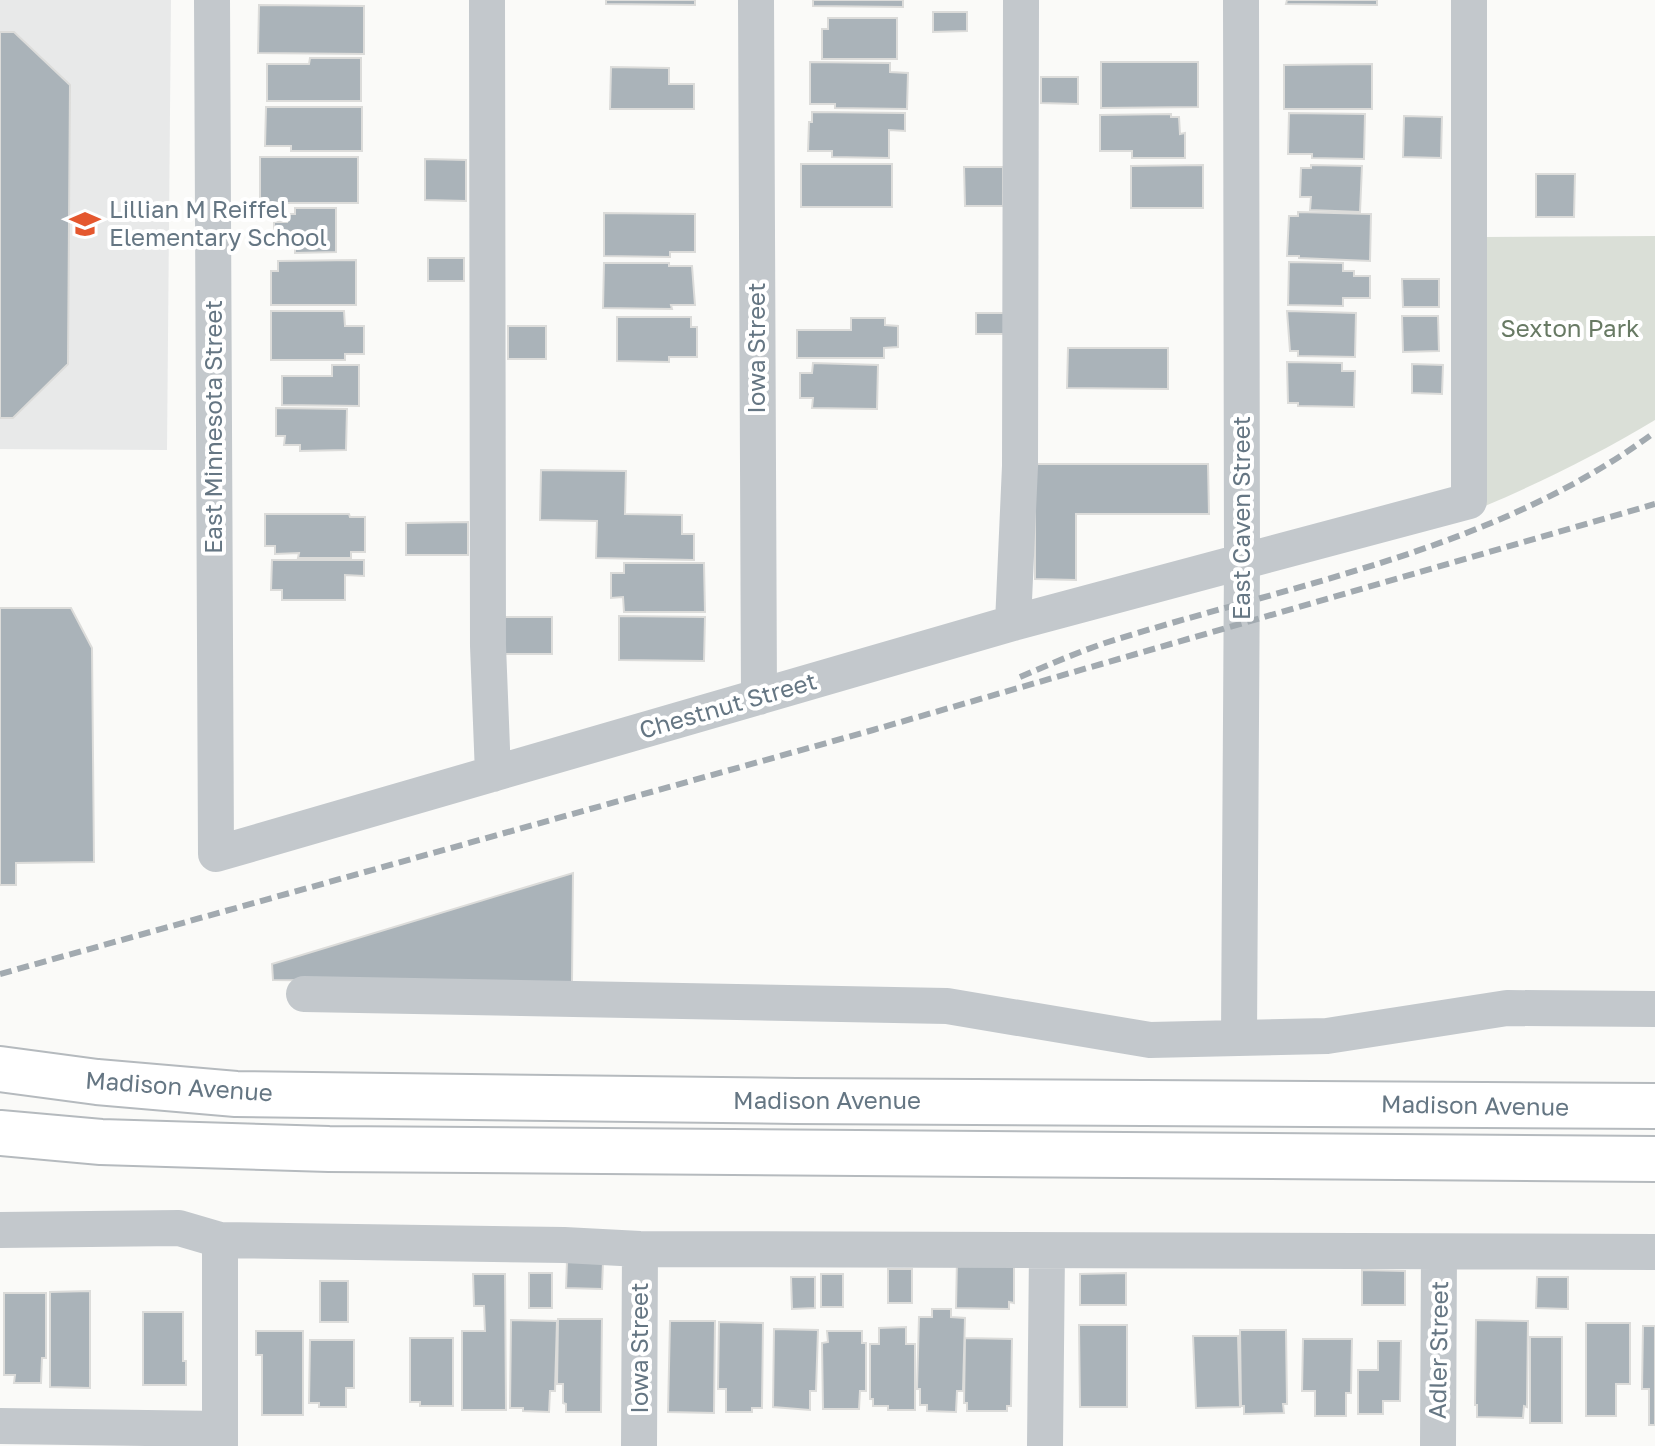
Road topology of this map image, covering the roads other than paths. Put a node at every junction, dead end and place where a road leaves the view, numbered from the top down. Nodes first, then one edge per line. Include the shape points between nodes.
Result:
1 (212, 0) edge
2 (487, 0) edge
3 (756, 0) edge
4 (1021, 0) edge
5 (1241, 0) edge
6 (1469, 0) edge
7 (1242, 561) junction
8 (1013, 623) junction
9 (759, 697) junction
10 (493, 774) junction
11 (216, 854) joint
12 (304, 994) dead end
13 (1655, 1009) edge
14 (1239, 1037) junction
15 (0, 1069) edge
16 (1655, 1106) edge
17 (0, 1133) edge
18 (1655, 1159) edge
19 (0, 1230) edge
20 (220, 1240) junction
21 (640, 1249) junction
22 (1047, 1251) junction
23 (1655, 1252) edge
24 (1439, 1253) junction
25 (0, 1426) edge
26 (220, 1438) edge
27 (639, 1446) edge
28 (1045, 1446) edge
29 (1438, 1446) edge

1 - 11 street, East Minnesota Street
2 - 10 street
3 - 9 street, Iowa Street
4 - 8 street via 1020,466
5 - 7 street, East Caven Street
6 - 7 street, Chestnut Street via 1469,501
7 - 8 street, Chestnut Street
7 - 14 street, East Caven Street
8 - 9 street, Chestnut Street
9 - 10 street, Chestnut Street
10 - 11 street, Chestnut Street
12 - 14 street via 947,1006 1150,1040
13 - 14 street via 1507,1008 1327,1036
15 - 16 main road, Madison Avenue via 236,1094
17 - 18 main road via 315,1149
19 - 20 street via 179,1228
20 - 21 street
20 - 26 street
21 - 22 street
21 - 27 street, Iowa Street
22 - 24 street
22 - 28 street
23 - 24 street
24 - 29 street, Adler Street
25 - 26 street

